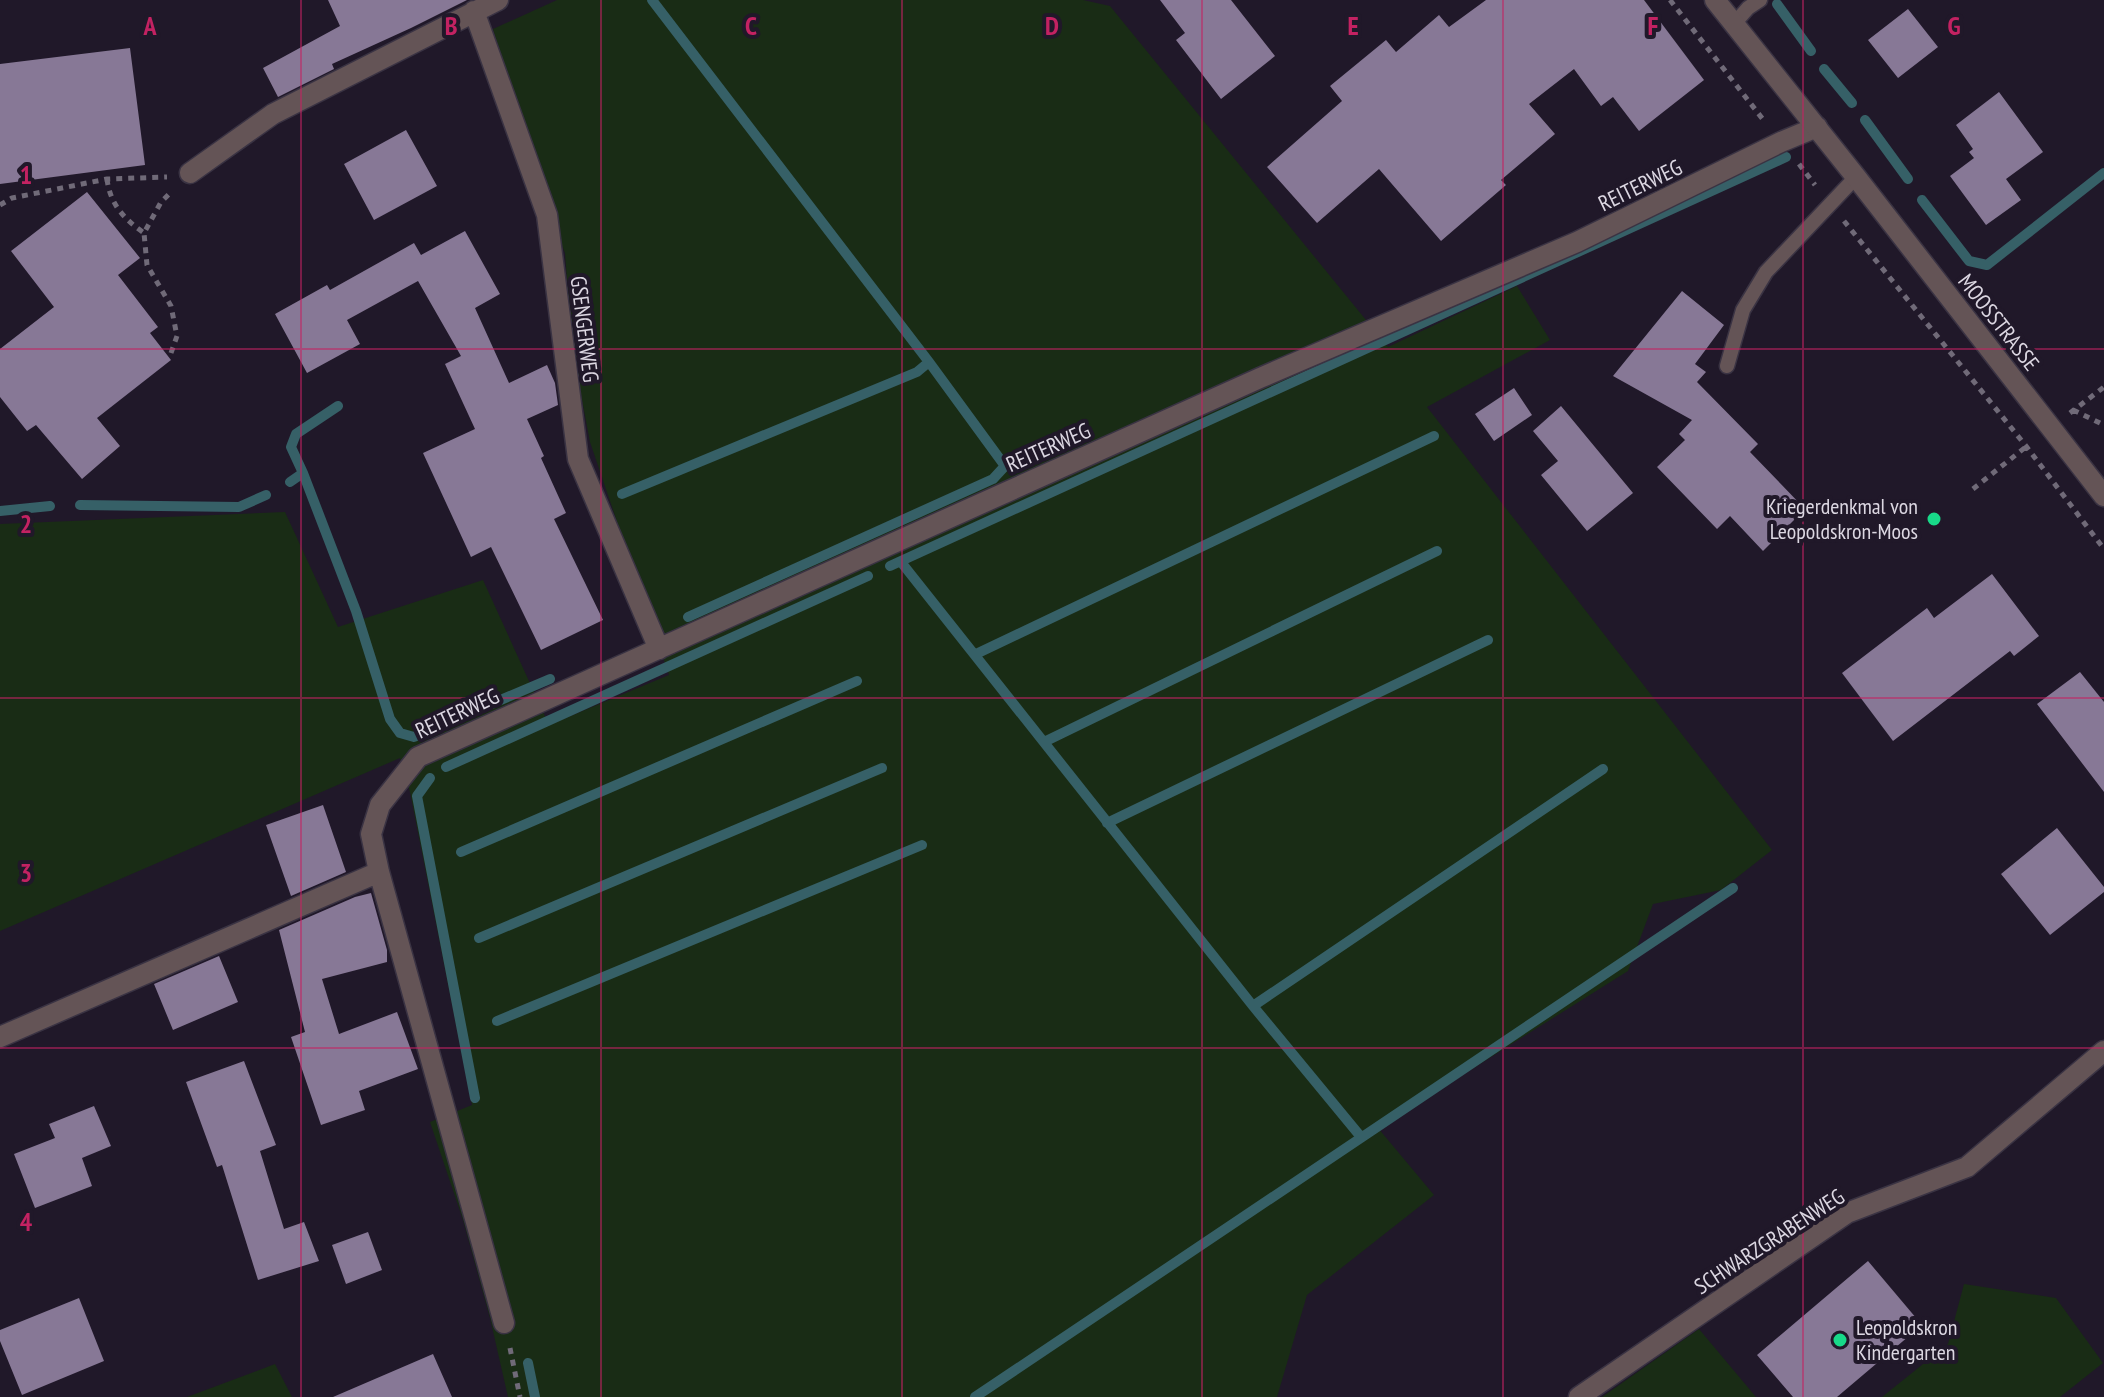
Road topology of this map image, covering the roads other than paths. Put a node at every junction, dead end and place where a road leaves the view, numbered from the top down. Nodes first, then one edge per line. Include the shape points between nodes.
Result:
1 (498, 0) edge
2 (1715, 0) edge
3 (1760, 0) edge
4 (474, 11) junction
5 (1734, 24) junction
6 (1817, 127) junction
7 (190, 173) road end
8 (1856, 177) junction
9 (1727, 366) dead end
10 (2104, 496) edge
11 (659, 649) junction
12 (379, 872) junction
13 (0, 1037) edge
14 (2104, 1051) edge
15 (504, 1323) road end
16 (1579, 1397) edge

1 - 4 street
2 - 5 street, MOOSSTRASSE
3 - 5 lane
4 - 7 street via 273,114
4 - 11 street, GSENGERWEG via 547,215 578,459
5 - 6 street, MOOSSTRASSE
6 - 8 street, MOOSSTRASSE
6 - 11 street, REITERWEG via 1577,242 1260,378
8 - 9 lane via 1766,272 1743,310
8 - 10 street, MOOSSTRASSE
11 - 12 street, REITERWEG via 418,757 380,805 371,834
12 - 13 street
12 - 15 street, REITERWEG
14 - 16 street, SCHWARZGRABENWEG via 1967,1167 1847,1213

